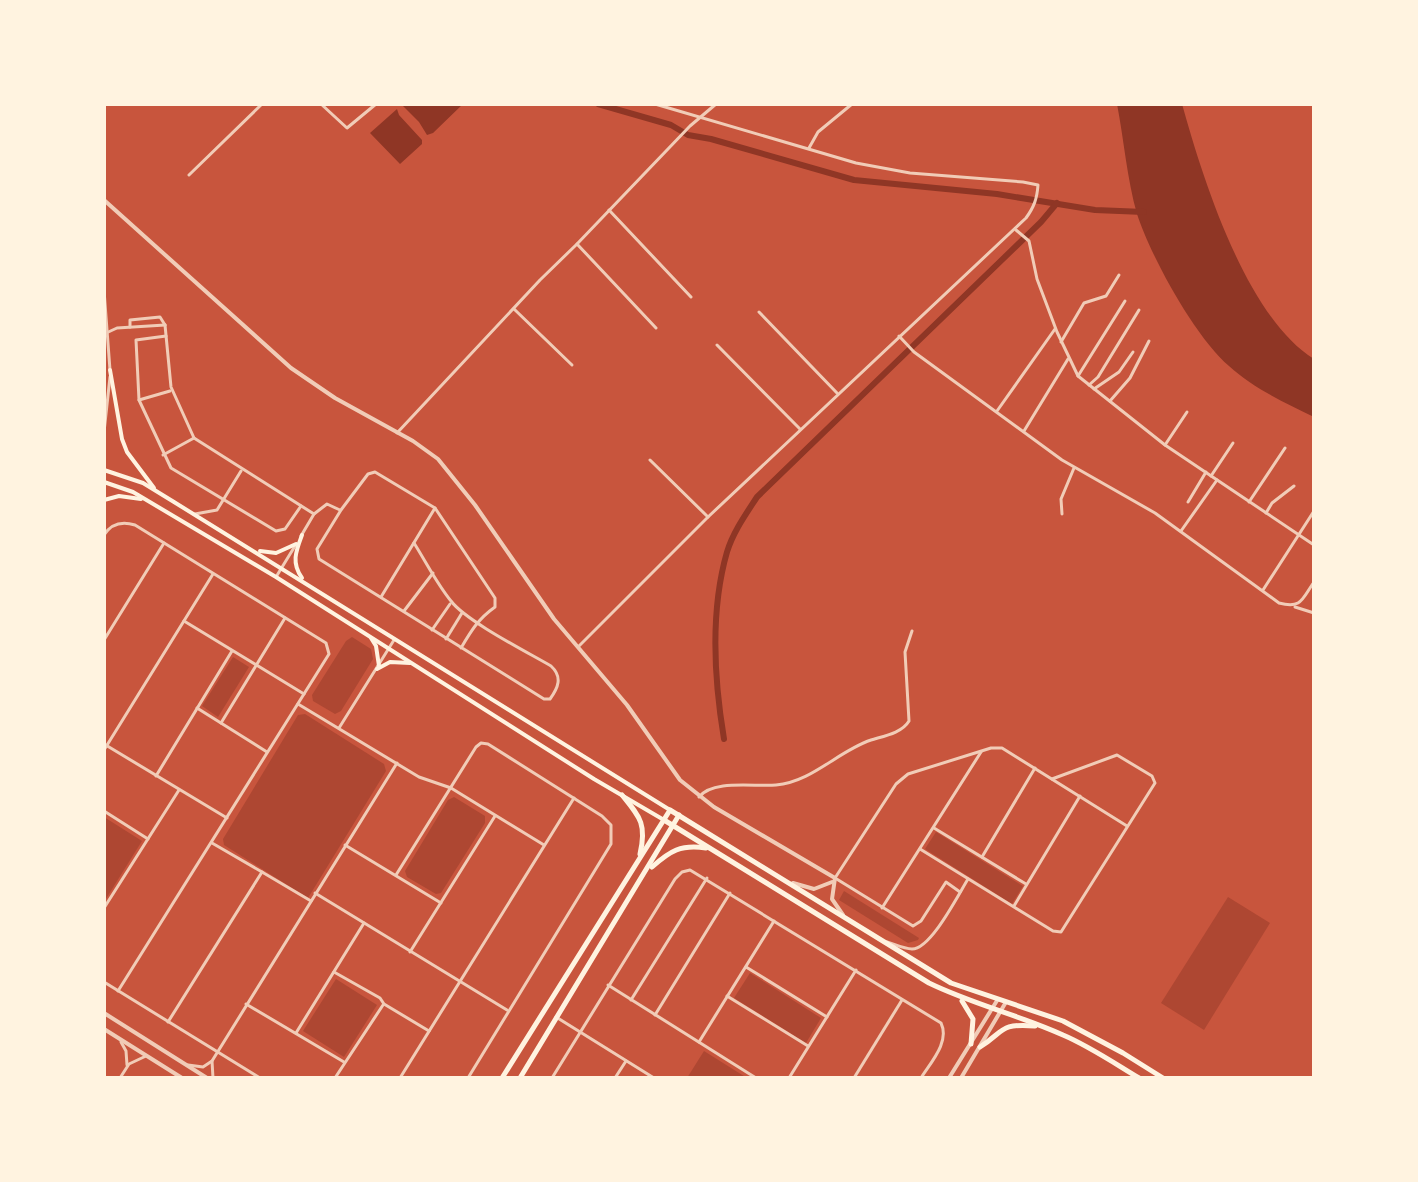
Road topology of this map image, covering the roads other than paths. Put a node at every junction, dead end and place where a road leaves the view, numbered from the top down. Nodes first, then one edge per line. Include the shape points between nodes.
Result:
1 (262, 104) edge
2 (321, 104) edge
3 (335, 104) edge
4 (376, 104) edge
5 (655, 104) edge
6 (716, 104) edge
7 (852, 104) edge
8 (328, 111) junction
9 (701, 118) junction
10 (809, 148) junction
11 (189, 175) dead end
12 (104, 200) edge
13 (609, 210) junction
14 (1014, 229) junction
15 (577, 244) junction
16 (1119, 275) dead end
17 (104, 290) edge
18 (691, 297) dead end
19 (1125, 301) dead end
20 (514, 309) junction
21 (1139, 310) dead end
22 (759, 312) dead end
23 (165, 325) junction
24 (130, 327) junction
25 (656, 328) dead end
26 (1055, 328) junction
27 (106, 334) edge
28 (166, 336) junction
29 (899, 336) junction
30 (1149, 341) dead end
31 (1061, 342) junction
32 (717, 345) dead end
33 (1133, 352) dead end
34 (1068, 359) junction
35 (572, 365) dead end
36 (110, 370) junction
37 (1078, 376) junction
38 (1089, 385) junction
39 (1094, 389) junction
40 (172, 391) junction
41 (838, 393) junction
42 (139, 400) junction
43 (1110, 401) junction
44 (997, 411) junction
45 (1187, 412) dead end
46 (800, 429) junction
47 (1024, 431) junction
48 (104, 432) edge
49 (397, 433) junction
50 (194, 438) junction
51 (1233, 443) dead end
52 (1165, 445) junction
53 (1285, 448) dead end
54 (163, 455) junction
55 (650, 460) dead end
56 (1074, 468) junction
57 (104, 470) edge
58 (242, 470) junction
59 (1206, 472) junction
60 (1211, 476) junction
61 (1217, 480) junction
62 (104, 482) edge
63 (1294, 486) dead end
64 (157, 491) junction
65 (104, 500) edge
66 (223, 500) junction
67 (151, 502) junction
68 (1188, 502) dead end
69 (1249, 502) junction
70 (301, 506) junction
71 (435, 508) junction
72 (341, 510) junction
73 (1314, 511) edge
74 (1266, 513) junction
75 (195, 514) junction
76 (314, 514) junction
77 (1062, 514) dead end
78 (708, 517) junction
79 (1181, 531) junction
80 (104, 535) edge
81 (302, 535) junction
82 (1298, 536) junction
83 (164, 543) junction
84 (414, 543) junction
85 (296, 544) junction
86 (1314, 545) edge
87 (253, 550) junction
88 (282, 568) junction
89 (433, 573) junction
90 (213, 574) junction
91 (276, 577) junction
92 (305, 582) junction
93 (1314, 582) edge
94 (1263, 590) junction
95 (381, 598) junction
96 (451, 602) junction
97 (1293, 607) junction
98 (403, 612) junction
99 (462, 613) junction
100 (1314, 613) edge
101 (285, 618) junction
102 (184, 621) junction
103 (477, 621) junction
104 (432, 630) junction
105 (912, 631) dead end
106 (371, 638) junction
107 (395, 639) junction
108 (446, 639) junction
109 (104, 640) edge
110 (578, 647) junction
111 (461, 648) junction
112 (389, 649) junction
113 (232, 651) junction
114 (412, 663) junction
115 (256, 665) junction
116 (378, 668) junction
117 (304, 694) junction
118 (298, 704) junction
119 (197, 708) junction
120 (221, 723) junction
121 (339, 728) junction
122 (105, 747) edge
123 (267, 752) junction
124 (981, 752) junction
125 (397, 763) junction
126 (1035, 768) junction
127 (156, 776) junction
128 (1052, 779) junction
129 (451, 788) junction
130 (179, 790) junction
131 (622, 795) junction
132 (1080, 796) junction
133 (699, 797) junction
134 (574, 798) junction
135 (670, 810) junction
136 (104, 811) edge
137 (495, 815) junction
138 (679, 815) junction
139 (227, 818) junction
140 (664, 820) junction
141 (673, 825) junction
142 (1127, 826) junction
143 (934, 828) junction
144 (148, 839) junction
145 (212, 843) junction
146 (345, 845) junction
147 (544, 845) junction
148 (711, 849) junction
149 (920, 849) junction
150 (982, 857) junction
151 (635, 866) junction
152 (262, 872) junction
153 (646, 872) junction
154 (396, 875) junction
155 (707, 878) junction
156 (968, 879) junction
157 (834, 880) junction
158 (792, 883) junction
159 (1027, 885) junction
160 (960, 892) junction
161 (315, 893) junction
162 (730, 893) junction
163 (311, 901) junction
164 (441, 903) junction
165 (1014, 906) junction
166 (104, 908) edge
167 (882, 908) junction
168 (843, 915) junction
169 (774, 921) junction
170 (364, 923) junction
171 (887, 942) junction
172 (410, 952) junction
173 (746, 967) junction
174 (856, 970) junction
175 (334, 972) junction
176 (104, 982) edge
177 (458, 983) junction
178 (608, 985) junction
179 (118, 991) junction
180 (727, 996) junction
181 (960, 998) junction
182 (998, 999) junction
183 (631, 1000) junction
184 (902, 1000) junction
185 (1006, 1002) junction
186 (246, 1004) junction
187 (384, 1004) junction
188 (993, 1008) junction
189 (508, 1011) junction
190 (1001, 1011) junction
191 (104, 1013) edge
192 (655, 1015) junction
193 (556, 1017) junction
194 (827, 1017) junction
195 (168, 1022) junction
196 (1040, 1026) junction
197 (104, 1029) edge
198 (429, 1031) junction
199 (579, 1032) junction
200 (296, 1033) junction
201 (120, 1040) junction
202 (699, 1042) junction
203 (971, 1044) junction
204 (808, 1046) junction
205 (980, 1047) junction
206 (217, 1052) junction
207 (146, 1056) junction
208 (626, 1060) junction
209 (212, 1061) junction
210 (344, 1062) junction
211 (185, 1064) junction
212 (126, 1068) junction
213 (120, 1078) edge
214 (182, 1078) edge
215 (210, 1078) edge
216 (260, 1078) edge
217 (335, 1078) edge
218 (400, 1078) edge
219 (468, 1078) edge
220 (504, 1078) edge
221 (518, 1078) edge
222 (552, 1078) edge
223 (615, 1078) edge
224 (654, 1078) edge
225 (756, 1078) edge
226 (789, 1078) edge
227 (854, 1078) edge
228 (921, 1078) edge
229 (949, 1078) edge
230 (961, 1078) edge
231 (1139, 1078) edge
232 (1163, 1078) edge

1 - 11 street
2 - 8 street
3 - 8 street
4 - 8 street via 347,128
5 - 9 street
6 - 9 street
7 - 10 street via 818,132
9 - 10 street
9 - 13 street
10 - 14 street via 910,173 1038,185 1035,205
12 - 49 street via 291,368
13 - 15 street
13 - 18 street
14 - 26 street via 1029,241
14 - 29 street
15 - 20 street
15 - 25 street
16 - 31 street via 1106,296 1084,303
17 - 27 street
19 - 37 street
20 - 35 street
20 - 49 street
21 - 38 street
22 - 41 street
23 - 24 street
23 - 24 street via 160,317 135,318
23 - 28 street
24 - 27 street
26 - 31 street
26 - 44 street
27 - 36 street
28 - 40 street
28 - 42 street via 136,340
29 - 41 street
29 - 44 street
30 - 43 street via 1130,378
31 - 34 street
32 - 46 street
33 - 39 street via 1119,372
34 - 37 street
34 - 47 street
36 - 48 street
36 - 64 main road via 127,452
37 - 38 street
38 - 39 street
39 - 43 street
40 - 42 street
40 - 50 street
41 - 46 street
42 - 54 street
43 - 52 street
44 - 47 street
45 - 52 street
46 - 78 street
47 - 56 street
49 - 110 street via 450,472
50 - 54 street
50 - 58 street
51 - 60 street
52 - 59 street
53 - 69 street
54 - 66 street via 171,468
55 - 78 street
56 - 77 street via 1061,499
56 - 79 street
57 - 64 main road
58 - 66 street
58 - 70 street
59 - 60 street
59 - 68 street
60 - 61 street
61 - 69 street
61 - 79 street
62 - 67 main road
63 - 74 street
64 - 75 main road
65 - 67 main road via 119,496
66 - 70 street via 280,532
66 - 75 street via 212,512
67 - 91 main road
69 - 74 street
70 - 76 street
71 - 72 street via 372,472
71 - 84 street
71 - 103 street via 496,601
72 - 76 street via 327,504
72 - 95 street via 317,556
73 - 82 street
74 - 82 street
75 - 87 main road
76 - 81 street
78 - 110 street
79 - 94 street
80 - 83 street via 123,523
81 - 85 street
81 - 92 main road via 295,564
82 - 86 street
82 - 94 street
83 - 90 street
83 - 109 street
84 - 89 street
84 - 95 street
85 - 87 main road via 276,553
85 - 88 street
87 - 88 main road
88 - 91 street
88 - 92 main road
89 - 96 street
89 - 98 street
90 - 101 street
90 - 102 street
91 - 106 main road
92 - 107 main road
93 - 97 street
94 - 97 street
95 - 98 street
96 - 99 street
96 - 104 street
97 - 100 street
98 - 104 street
99 - 103 street
99 - 108 street
101 - 115 street
101 - 117 street via 326,643 329,654
102 - 113 street
102 - 122 street
103 - 111 street
103 - 111 street via 555,669 558,687 544,699
104 - 108 street
105 - 133 street via 905,652 909,721 902,730 845,751 805,777 779,785 707,789
106 - 112 main road
106 - 116 main road
107 - 112 street
107 - 135 main road
108 - 111 street
110 - 133 street via 680,780
112 - 114 main road
112 - 116 street
113 - 115 street
113 - 119 street
114 - 116 main road via 390,662
114 - 131 main road
115 - 117 street
115 - 120 street
116 - 121 street
117 - 118 street
118 - 121 street
118 - 123 street
119 - 120 street
119 - 127 street
120 - 123 street
121 - 125 street
122 - 127 street
123 - 139 street
124 - 126 street via 1002,748
124 - 143 street
124 - 157 street via 903,777
125 - 129 street
125 - 146 street
126 - 128 street
126 - 150 street
127 - 130 street
128 - 132 street
128 - 142 street via 1114,755 1152,776 1155,783
129 - 134 street via 481,743
129 - 137 street
129 - 154 street
130 - 139 street
130 - 144 street
131 - 140 main road
131 - 151 main road via 643,827
132 - 142 street
132 - 159 street
133 - 157 street
134 - 147 street
134 - 189 street via 608,821 611,844
135 - 138 main road
135 - 140 main road
136 - 144 street
137 - 147 street
137 - 164 street
138 - 141 main road
138 - 158 main road
139 - 145 street
140 - 141 main road
140 - 151 main road
141 - 148 main road
141 - 153 main road
142 - 165 street via 1064,928 1053,931
143 - 149 street
143 - 150 street
144 - 166 street
145 - 152 street
145 - 179 street
146 - 154 street
146 - 161 street
147 - 177 street
148 - 153 main road via 675,849
148 - 181 main road
149 - 156 street
149 - 167 street
150 - 159 street
151 - 220 main road
152 - 163 street
152 - 195 street
153 - 193 main road
154 - 164 street
155 - 162 street
155 - 178 street via 690,870 678,874
155 - 183 street
156 - 160 street
156 - 165 street
157 - 158 street via 808,889
157 - 167 street
157 - 168 street via 832,899
158 - 168 main road
159 - 165 street
160 - 167 street via 946,882 913,926
160 - 171 street via 923,945 912,949
161 - 163 street
161 - 170 street
162 - 169 street
162 - 192 street
163 - 186 street
164 - 172 street
168 - 171 main road
169 - 173 street
169 - 174 street
170 - 172 street
170 - 175 street
171 - 182 main road via 951,983
172 - 177 street
173 - 180 street
173 - 194 street
174 - 184 street
174 - 194 street
175 - 187 street
175 - 200 street
176 - 179 street
177 - 189 street
177 - 198 street
178 - 183 street
178 - 199 street
179 - 195 street
180 - 202 street
180 - 204 street
181 - 188 main road
181 - 203 main road via 973,1019
182 - 185 main road
182 - 188 street
183 - 192 street
184 - 227 street
184 - 228 street via 941,1023 944,1031
185 - 190 street
185 - 232 main road via 1085,1031
186 - 200 street
186 - 206 street
187 - 198 street
187 - 210 street
188 - 190 main road
188 - 203 street
189 - 219 street
190 - 196 main road
190 - 205 street
191 - 211 street
192 - 202 street
193 - 199 street
193 - 221 main road
194 - 204 street
195 - 206 street
196 - 205 main road via 1001,1029
196 - 231 main road
197 - 201 street
198 - 218 street
199 - 208 street
199 - 222 street
200 - 210 street
201 - 207 street
201 - 212 street
202 - 225 street
203 - 229 street
204 - 226 street
205 - 230 street
206 - 209 street
206 - 216 street
207 - 212 street
207 - 214 street
208 - 223 street
208 - 224 street
209 - 211 street via 203,1067
209 - 215 street
210 - 217 street
211 - 215 street
212 - 213 street

